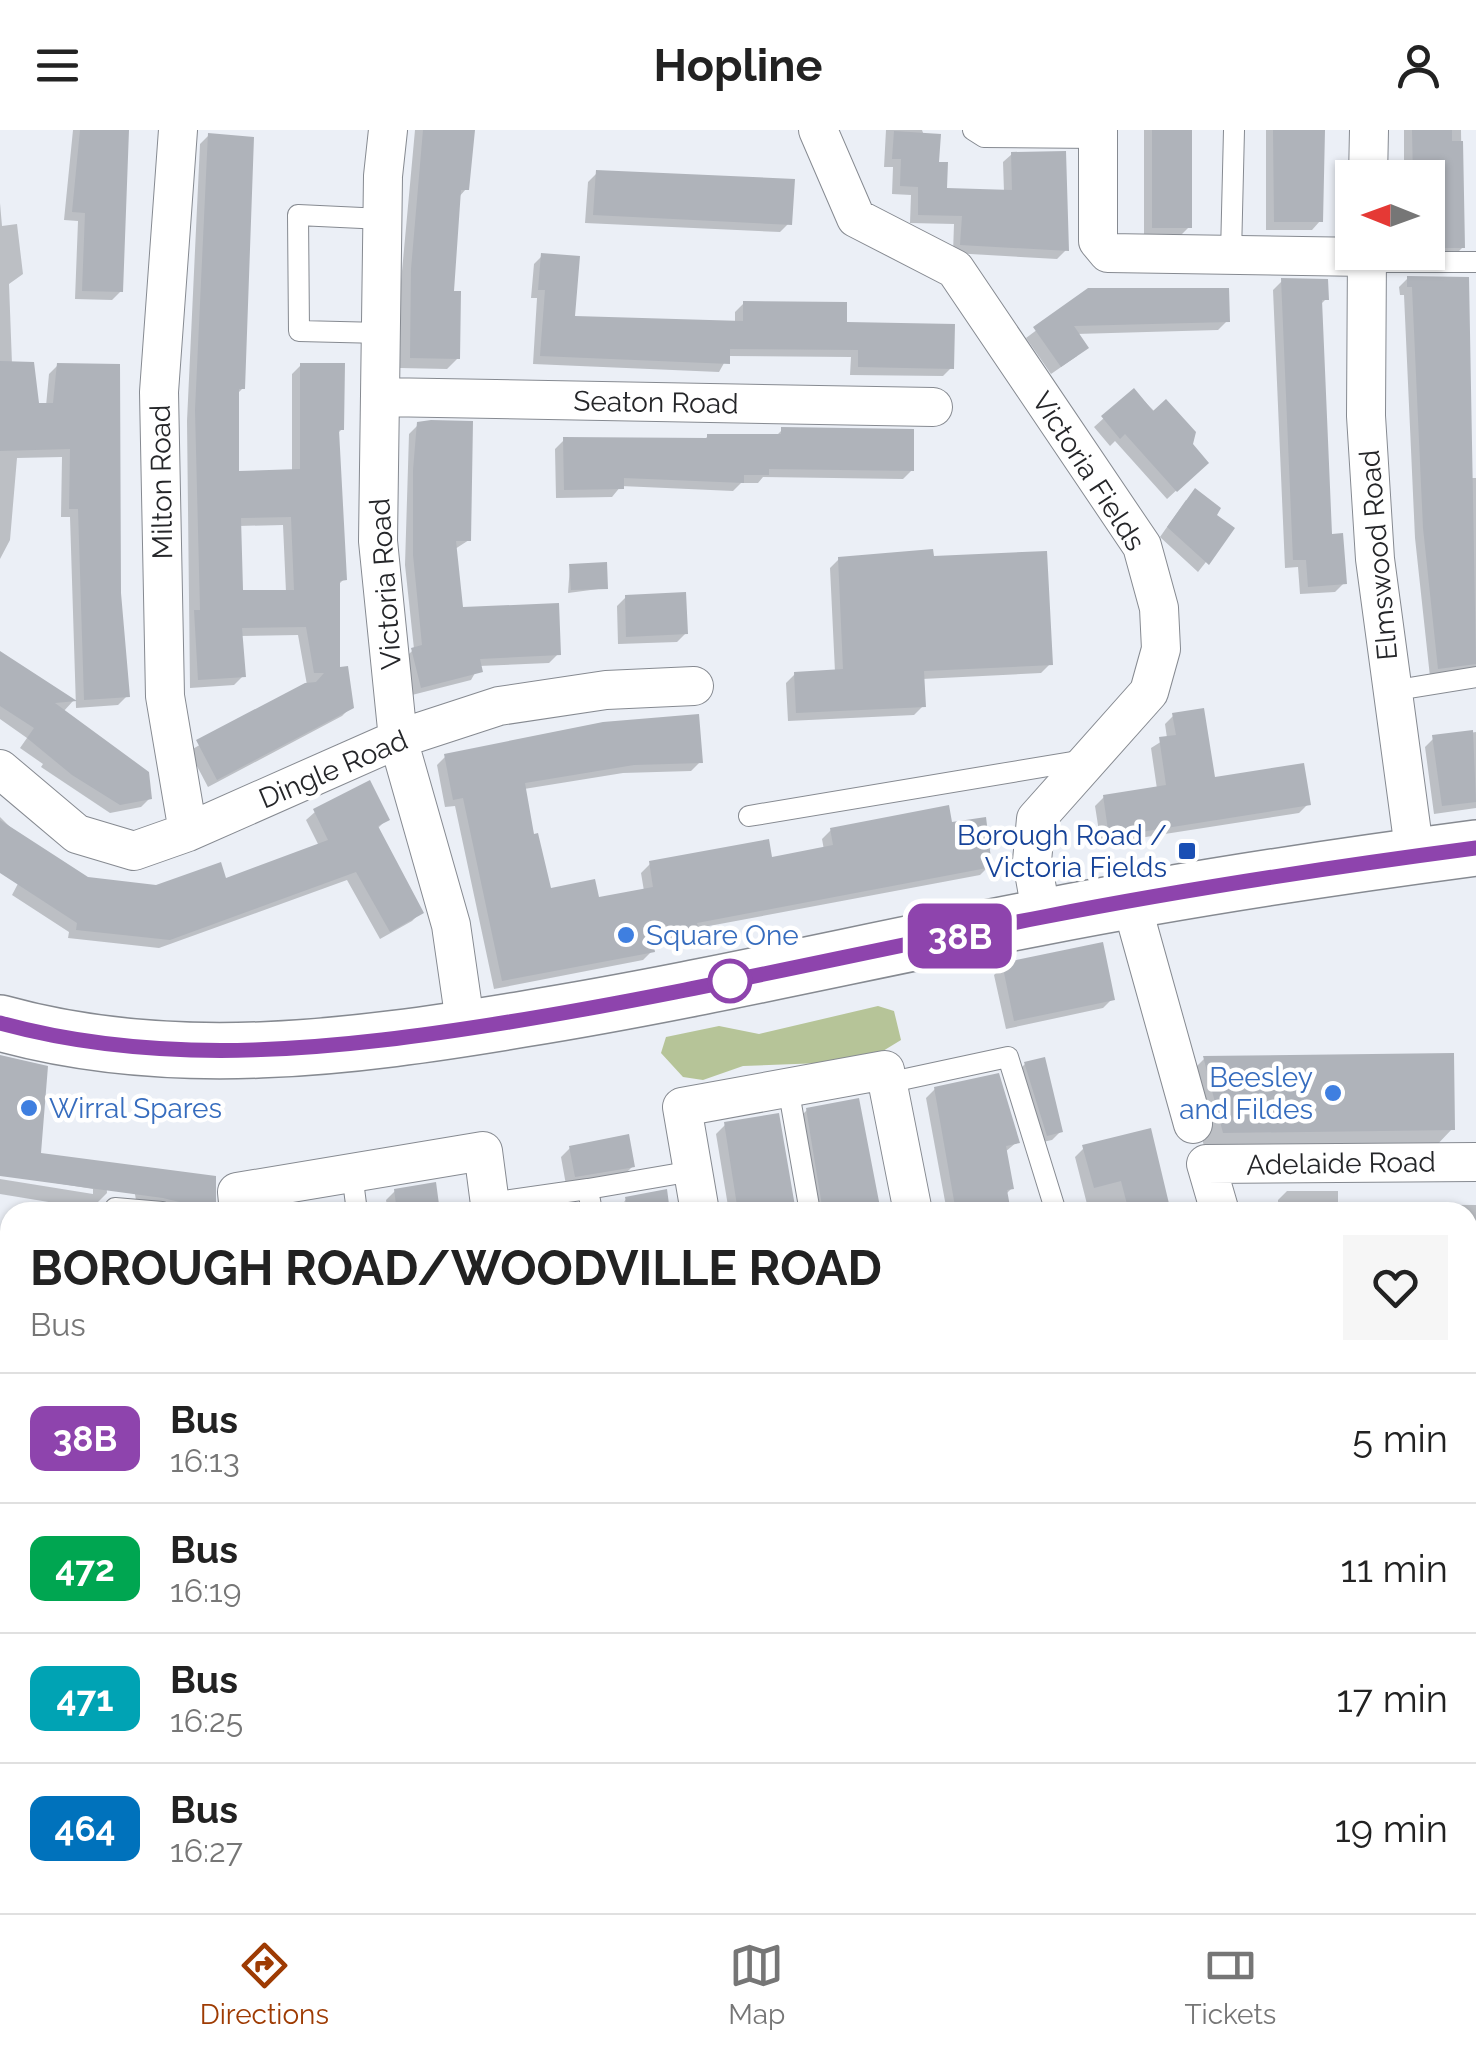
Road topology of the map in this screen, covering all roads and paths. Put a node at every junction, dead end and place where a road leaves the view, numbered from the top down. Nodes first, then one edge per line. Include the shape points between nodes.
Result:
1 (178, 130) edge
2 (388, 130) edge
3 (818, 130) edge
4 (973, 130) edge
5 (1234, 130) edge
6 (1368, 130) edge
7 (1098, 134) edge
8 (1368, 160) edge
9 (383, 219) junction
10 (1231, 254) junction
11 (1335, 256) edge
12 (1445, 261) edge
13 (1476, 262) edge
14 (1367, 270) edge
15 (381, 333) junction
16 (380, 398) junction
17 (933, 407) dead end
18 (1476, 676) edge
19 (694, 686) dead end
20 (1391, 691) junction
21 (398, 739) junction
22 (1091, 759) junction
23 (0, 769) edge
24 (749, 816) dead end
25 (188, 832) junction
26 (1476, 848) edge
27 (1415, 856) junction
28 (1130, 902) junction
29 (1042, 917) junction
30 (0, 1023) edge
31 (466, 1029) junction
32 (886, 1076) junction
33 (788, 1087) junction
34 (1193, 1124) dead end
35 (1476, 1162) edge
36 (693, 1171) junction
37 (352, 1173) junction
38 (588, 1189) junction
39 (238, 1202) edge
40 (356, 1202) edge
41 (490, 1202) edge
42 (522, 1202) edge
43 (590, 1202) edge
44 (698, 1202) edge
45 (808, 1202) edge
46 (910, 1202) edge
47 (1053, 1202) edge
48 (1217, 1202) edge

1 - 25 street, Milton Road via 159,411 165,696
2 - 9 street, Victoria Road
3 - 22 street, Victoria Fields via 856,218 955,269 1142,546 1159,608 1161,649 1149,692
4 - 7 lane via 984,137
5 - 10 lane
6 - 8 street
7 - 10 street via 1098,241 1108,253
9 - 15 street, Victoria Road
9 - 15 lane via 298,214 299,331
10 - 11 street
12 - 13 lane
14 - 20 street, Elmswood Road via 1367,434
15 - 16 street, Victoria Road
16 - 17 street, Seaton Road
16 - 21 street, Victoria Road via 378,541
18 - 20 lane
19 - 21 street, Dingle Road via 499,706
20 - 27 street, Elmswood Road
21 - 25 street, Dingle Road
21 - 31 street, Victoria Road via 451,926
22 - 24 lane
22 - 29 street, Victoria Fields via 1036,820 1032,861
23 - 25 street, Dingle Road via 77,834 134,851
26 - 27 highway
27 - 28 highway
28 - 29 highway
28 - 34 street
29 - 31 highway
30 - 31 highway via 168,1051 281,1050
32 - 33 street
32 - 46 street
32 - 47 lane via 1008,1057
33 - 36 street via 682,1106
33 - 45 lane
35 - 48 street, Adelaide Road via 1206,1164
36 - 38 lane
36 - 44 street
37 - 39 street
37 - 40 lane
37 - 41 street via 482,1151
38 - 42 lane
38 - 43 lane

